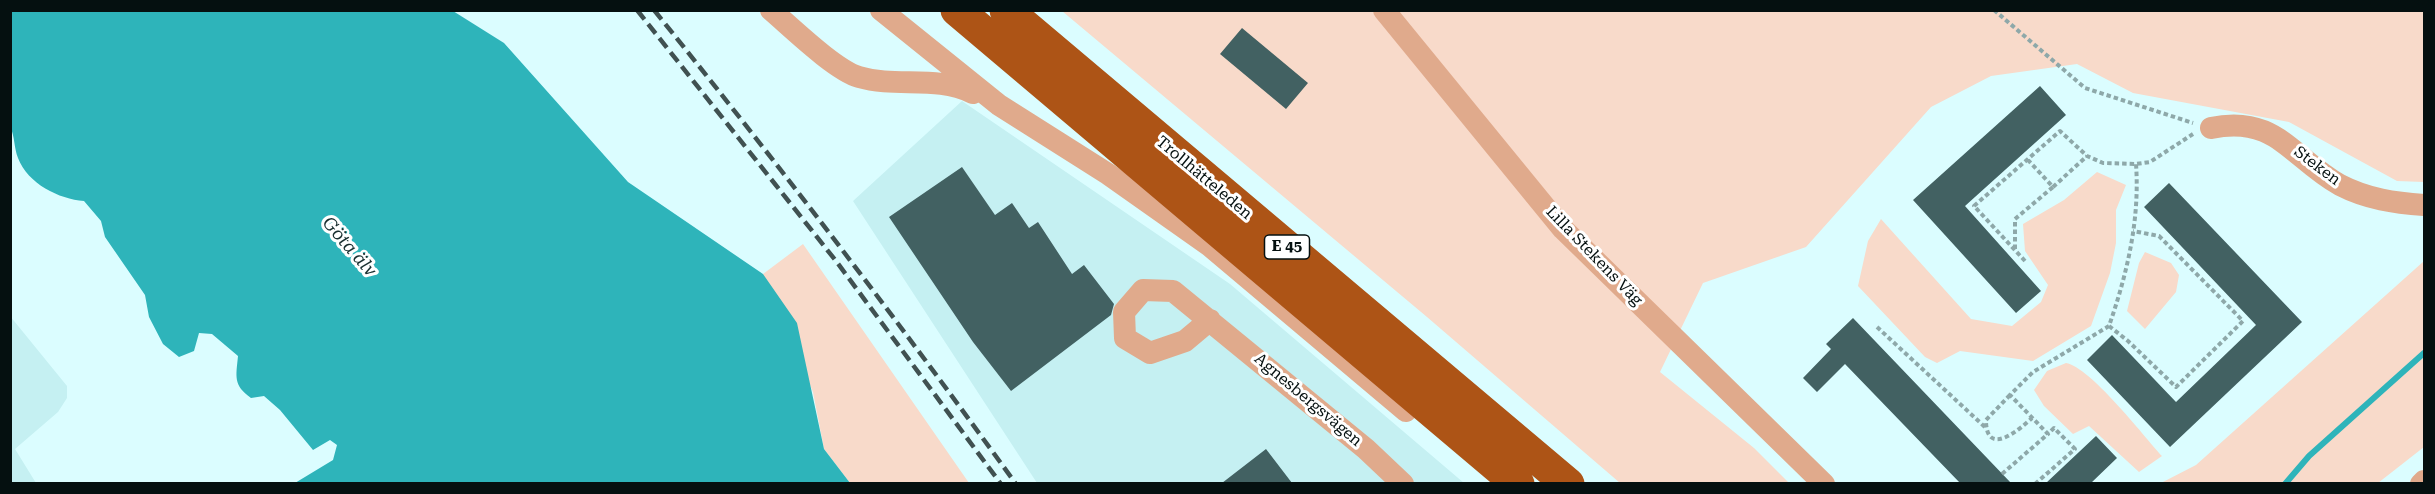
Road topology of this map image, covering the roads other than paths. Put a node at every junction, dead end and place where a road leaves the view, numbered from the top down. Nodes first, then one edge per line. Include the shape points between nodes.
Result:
1 (771, 10) edge
2 (881, 10) edge
3 (957, 10) edge
4 (1006, 10) edge
5 (1384, 10) edge
6 (999, 105) junction
7 (2211, 128) road end
8 (2424, 205) edge
9 (1210, 320) dead end
10 (2424, 481) edge
11 (1403, 483) edge
12 (1517, 483) edge
13 (1568, 483) edge
14 (1824, 483) edge
15 (2421, 483) edge

1 - 6 street via 857,77 954,85
2 - 6 street
3 - 12 highway, Trollhätteleden / E 45
4 - 13 highway, Trollhätteleden / E 45
5 - 14 street, Lilla Stekens Väg via 1563,229
6 - 12 street via 1108,174 1210,246 1479,470
7 - 8 street, Steken via 2228,124 2264,131 2355,192 2384,201
9 - 11 street, Agnesbergsvägen
10 - 15 street

